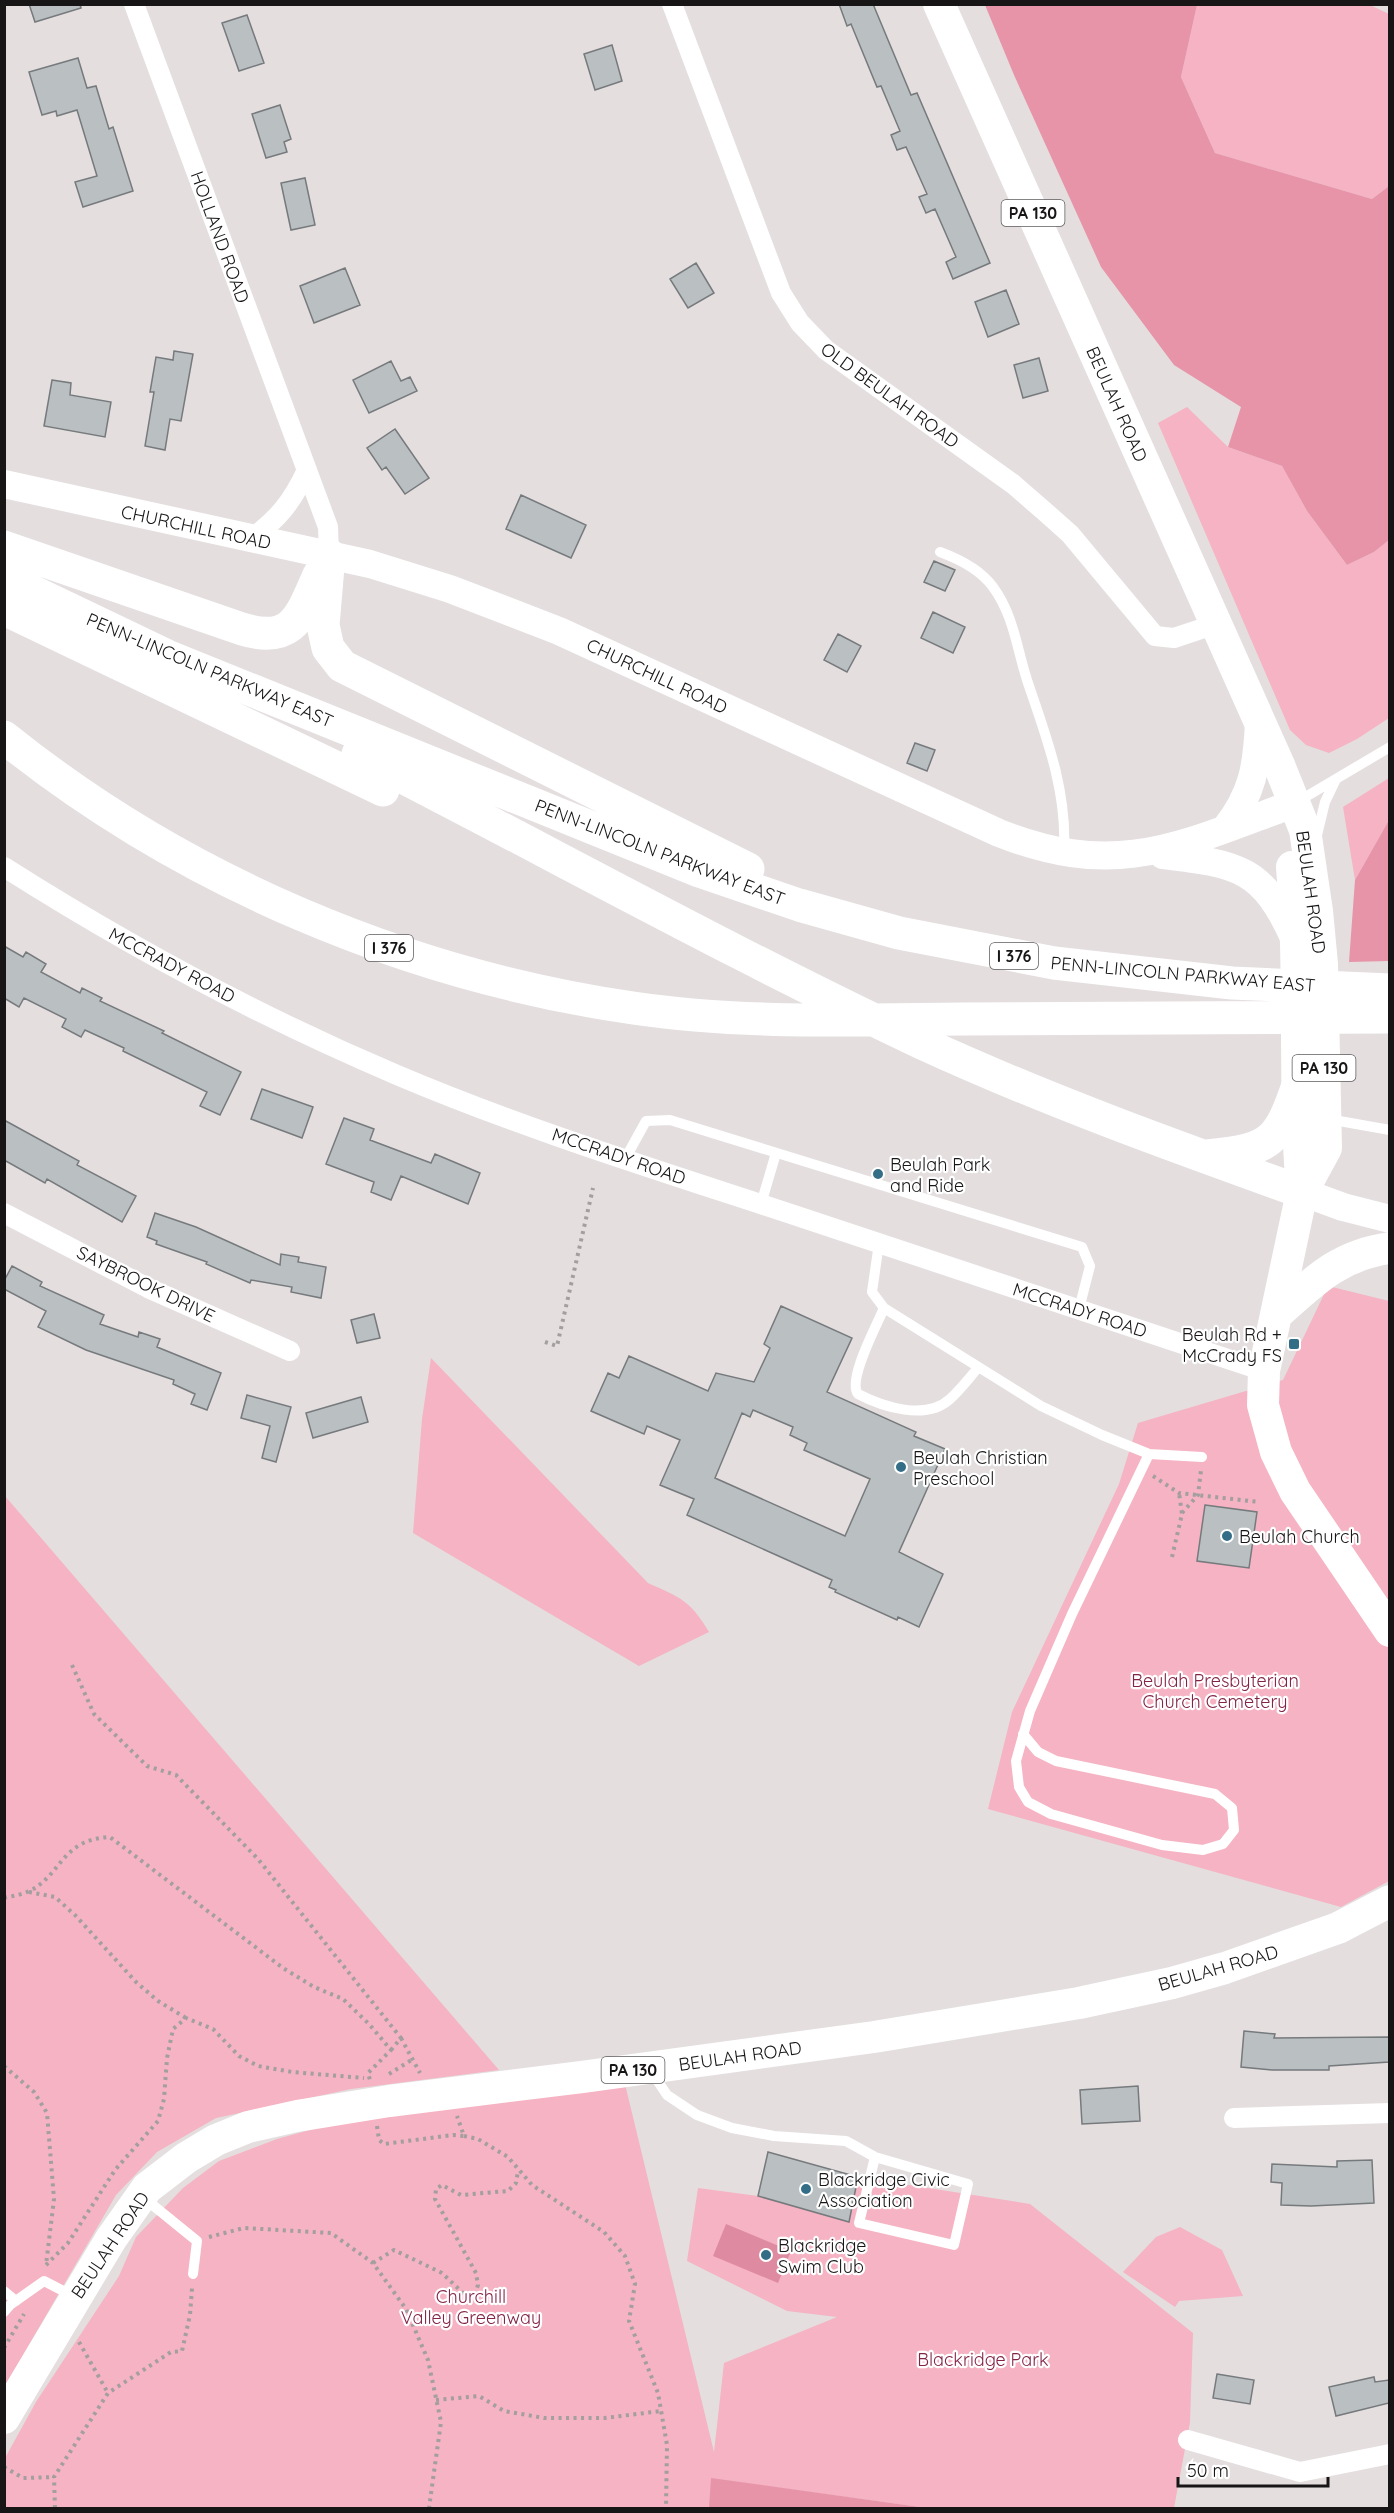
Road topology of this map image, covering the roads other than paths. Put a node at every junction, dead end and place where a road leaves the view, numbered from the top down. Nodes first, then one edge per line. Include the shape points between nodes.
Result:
1 (134, 4) edge
2 (672, 4) edge
3 (939, 4) edge
4 (307, 470) junction
5 (4, 484) edge
6 (251, 539) junction
7 (4, 547) edge
8 (940, 552) dead end
9 (329, 555) junction
10 (4, 578) edge
11 (4, 609) edge
12 (1216, 624) junction
13 (167, 656) junction
14 (1259, 722) junction
15 (4, 737) edge
16 (1389, 747) edge
17 (1336, 779) junction
18 (1293, 804) junction
19 (1225, 829) junction
20 (1064, 852) junction
21 (1146, 853) junction
22 (4, 867) edge
23 (1311, 868) junction
24 (848, 919) junction
25 (712, 940) junction
26 (1296, 940) junction
27 (1389, 1003) edge
28 (1299, 1082) junction
29 (1325, 1118) junction
30 (1389, 1130) edge
31 (776, 1153) junction
32 (1202, 1157) junction
33 (626, 1159) junction
34 (1302, 1192) junction
35 (761, 1204) junction
36 (4, 1213) edge
37 (1389, 1219) edge
38 (879, 1243) junction
39 (1389, 1248) edge
40 (884, 1308) junction
41 (1079, 1310) junction
42 (1276, 1315) junction
43 (290, 1351) dead end
44 (978, 1368) junction
45 (1264, 1371) junction
46 (1149, 1454) junction
47 (1202, 1457) road end
48 (1389, 1631) edge
49 (1023, 1734) junction
50 (1389, 1901) edge
51 (649, 2068) junction
52 (1389, 2114) edge
53 (1233, 2118) dead end
54 (876, 2157) junction
55 (141, 2196) junction
56 (193, 2274) road end
57 (4, 2291) edge
58 (75, 2297) junction
59 (16, 2301) junction
60 (4, 2312) edge
61 (4, 2418) edge
62 (1188, 2440) dead end
63 (1389, 2454) edge

1 - 4 street, HOLLAND ROAD
2 - 12 street, OLD BEULAH ROAD via 781,293 800,323 826,350 1013,484 1043,510 1070,534 1155,636 1174,638
3 - 12 main road, BEULAH ROAD / PA 130
4 - 6 street via 280,515
4 - 9 street, HOLLAND ROAD via 328,527
5 - 6 street, CHURCHILL ROAD
6 - 9 street, CHURCHILL ROAD
7 - 9 highway via 265,635 276,634 295,623
8 - 20 lane via 964,561 992,586 1011,620 1058,779 1065,824
9 - 20 street, CHURCHILL ROAD via 408,575 503,608 999,833
9 - 24 highway via 324,637 342,666
10 - 13 highway, PENN-LINCOLN PARKWAY EAST / I 376
11 - 25 highway via 546,868
12 - 14 main road, BEULAH ROAD / PA 130
13 - 24 highway, PENN-LINCOLN PARKWAY EAST / I 376 via 699,871
13 - 25 highway via 555,854
14 - 18 main road, BEULAH ROAD / PA 130
14 - 19 street via 1250,788
15 - 27 highway, PENN-LINCOLN PARKWAY EAST / I 376 via 97,805 269,900 388,948 486,978 598,1002 706,1016 821,1020 1232,1017
16 - 17 lane
17 - 18 lane
17 - 23 lane via 1321,813
18 - 19 street, CHURCHILL ROAD
18 - 23 main road, BEULAH ROAD / PA 130 via 1305,831
18 - 26 main road, BEULAH ROAD / PA 130 via 1286,834
19 - 21 street, CHURCHILL ROAD
20 - 21 street, CHURCHILL ROAD via 1097,857
21 - 26 street via 1205,860 1240,871 1271,894
22 - 33 street, MCCRADY ROAD via 153,956 291,1027 458,1100
23 - 29 main road, BEULAH ROAD / PA 130 via 1321,955
24 - 27 highway, PENN-LINCOLN PARKWAY EAST / I 376 via 1033,959
25 - 32 highway via 943,1052
26 - 28 main road, BEULAH ROAD / PA 130
28 - 32 highway via 1283,1125 1270,1140 1249,1150
28 - 34 main road, BEULAH ROAD / PA 130
29 - 30 lane
29 - 34 main road, BEULAH ROAD / PA 130 via 1326,1148
31 - 33 lane via 670,1120 646,1121
31 - 35 lane
31 - 41 lane via 1082,1247 1090,1266
32 - 34 highway
33 - 35 street, MCCRADY ROAD
34 - 37 street
34 - 42 main road, BEULAH ROAD / PA 130
35 - 38 street, MCCRADY ROAD
36 - 43 street, SAYBROOK DRIVE via 148,1288
38 - 40 lane via 872,1292
38 - 41 street, MCCRADY ROAD
39 - 42 main road via 1363,1252 1337,1264
40 - 44 lane
40 - 44 lane via 858,1370 854,1384 858,1394 881,1406 901,1410 940,1406
41 - 45 street, MCCRADY ROAD
42 - 45 main road, BEULAH ROAD / PA 130
44 - 46 lane via 1041,1406
45 - 48 main road, BEULAH ROAD / PA 130 via 1265,1418 1284,1471 1310,1517
46 - 47 lane
46 - 49 lane via 1072,1614
49 - 49 lane via 1016,1761 1019,1787 1028,1802 1051,1814 1162,1845 1203,1850 1223,1844 1234,1830 1232,1808 1215,1794 1056,1761 1038,1752
50 - 51 main road, BEULAH ROAD / PA 130 via 1329,1932 1172,1983 1079,2003 885,2035
51 - 54 lane via 667,2095 697,2115 732,2128 774,2136 846,2141
51 - 55 main road, BEULAH ROAD / PA 130 via 389,2101 248,2127 186,2158
52 - 53 street
54 - 54 lane via 860,2223 954,2245 968,2184
55 - 56 lane via 197,2241
55 - 58 main road, BEULAH ROAD / PA 130
57 - 59 lane
58 - 59 lane via 44,2281
58 - 61 main road, BEULAH ROAD / PA 130
59 - 60 lane
62 - 63 street via 1300,2472

